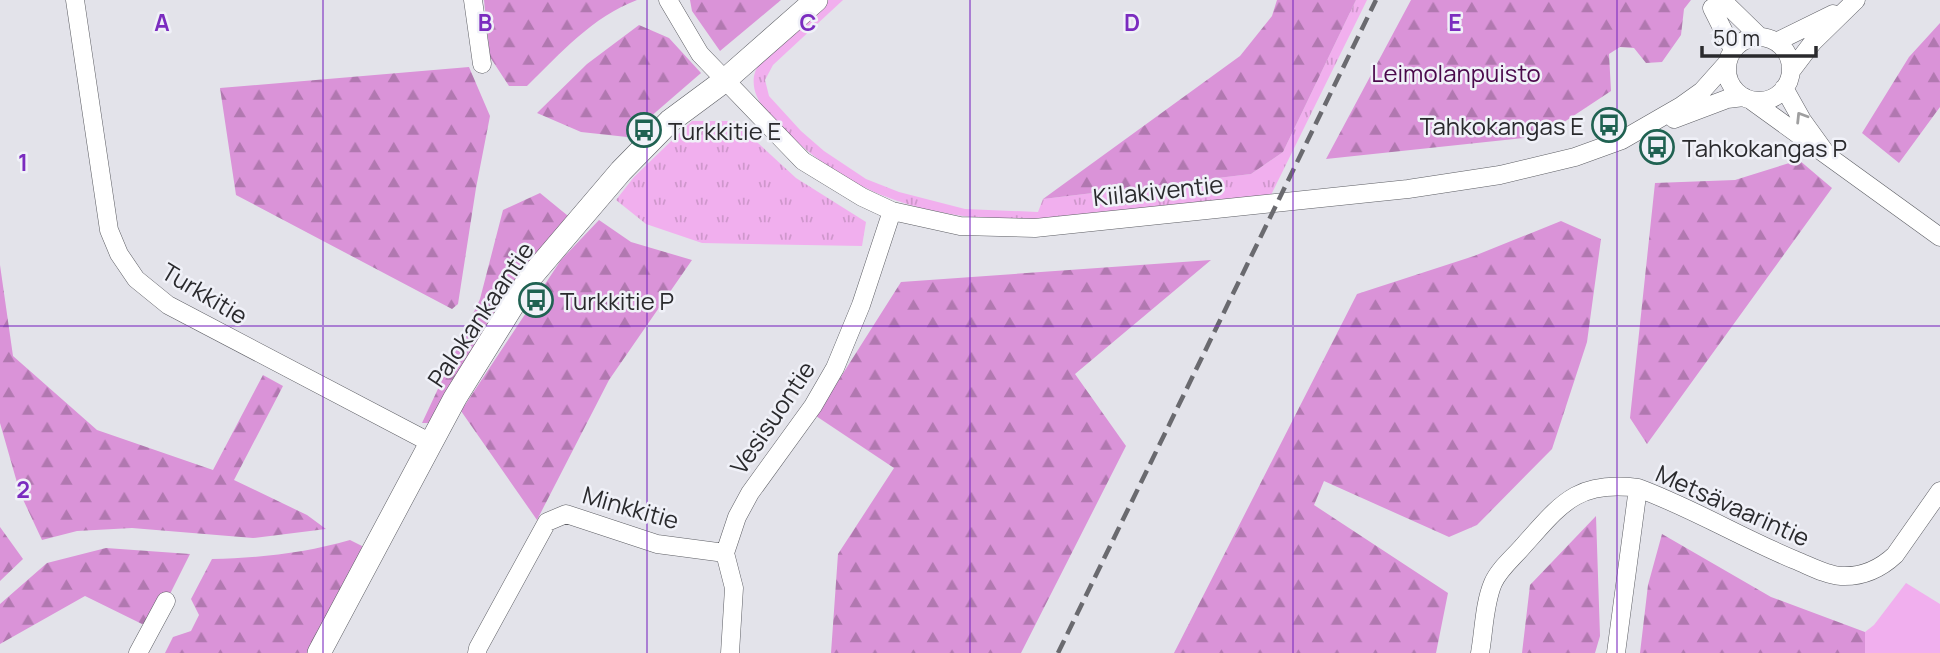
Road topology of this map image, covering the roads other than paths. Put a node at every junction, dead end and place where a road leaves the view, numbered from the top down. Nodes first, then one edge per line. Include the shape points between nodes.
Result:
1 (75, 0) edge
2 (473, 0) edge
3 (668, 0) edge
4 (816, 0) edge
5 (1854, 2) edge
6 (1717, 4) edge
7 (1768, 40) junction
8 (1730, 57) junction
9 (482, 64) dead end
10 (1787, 80) junction
11 (724, 81) junction
12 (1748, 99) junction
13 (1638, 132) junction
14 (1828, 156) junction
15 (892, 211) junction
16 (1940, 237) edge
17 (431, 443) junction
18 (1638, 488) junction
19 (1940, 491) edge
20 (725, 553) junction
21 (166, 601) dead end
22 (138, 653) edge
23 (319, 653) edge
24 (478, 653) edge
25 (730, 653) edge
26 (1480, 653) edge
27 (1616, 653) edge

1 - 17 street, Turkkitie via 109,230 136,279 168,305
2 - 9 street
3 - 11 street, Kiilakiventie via 699,54
4 - 11 main road, Palokankaantie
5 - 7 street
5 - 10 street via 1813,42
6 - 7 street
6 - 8 street
7 - 8 street via 1744,40
7 - 10 street via 1787,54
8 - 12 street via 1731,85
8 - 13 street, Kiilakiventie via 1702,91
10 - 12 street via 1770,99
14 -> 10 street via 1802,120
11 - 15 street, Kiilakiventie via 803,161
11 - 17 main road, Palokankaantie via 670,121 529,279
12 - 13 street, Kiilakiventie via 1727,99
12 - 14 street
13 - 15 street, Kiilakiventie via 1575,157 1500,175 1359,194 1035,228 960,226
14 - 16 street
15 - 20 street, Vesisuontie via 835,368 750,493
17 - 23 main road, Palokankaantie
18 - 19 street, Metsävaarintie via 1779,553 1841,576 1868,572 1888,562
18 - 26 street, Metsävaarintie via 1598,487 1559,506 1497,576
18 - 27 street
20 - 24 street, Minkkitie via 657,544 566,514 547,522
20 - 25 street via 734,588
21 - 22 street

